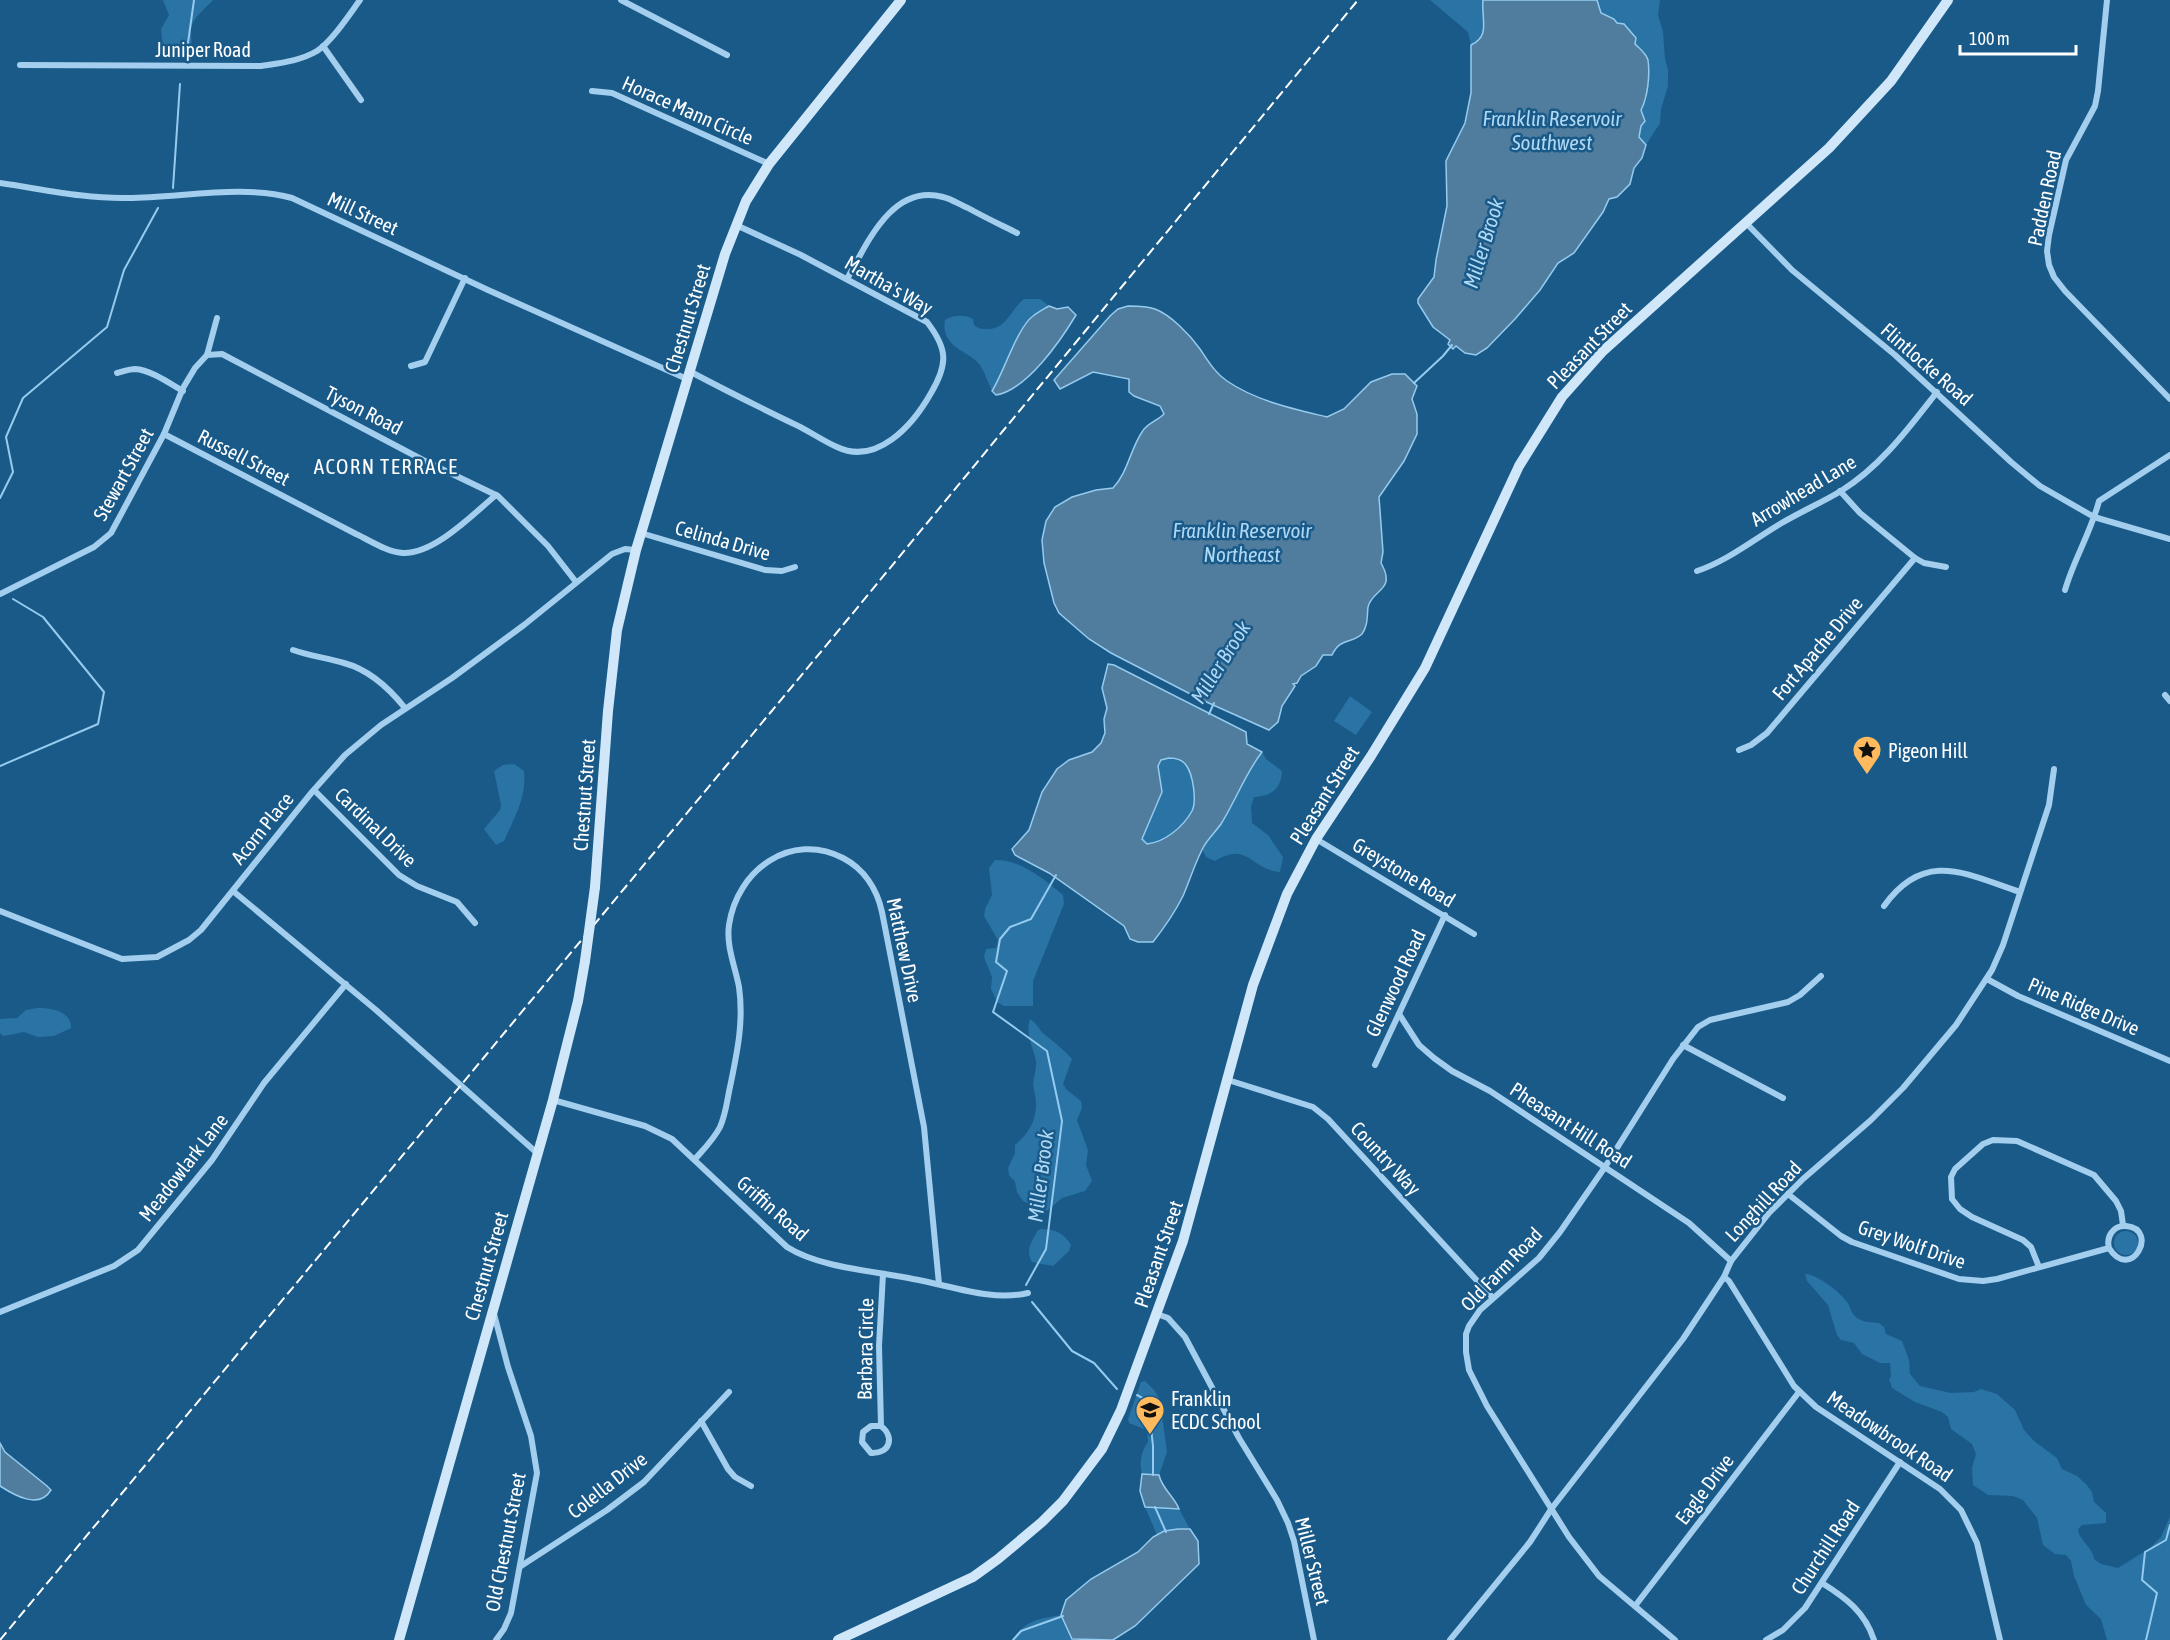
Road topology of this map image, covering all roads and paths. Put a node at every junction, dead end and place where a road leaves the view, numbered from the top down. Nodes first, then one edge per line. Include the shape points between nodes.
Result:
1 (360, 0) edge
2 (901, 0) edge
3 (1948, 0) edge
4 (2107, 0) edge
5 (624, 1) edge
6 (323, 46) junction
7 (728, 55) dead end
8 (20, 65) dead end
9 (592, 91) dead end
10 (361, 100) dead end
11 (769, 164) junction
12 (0, 183) edge
13 (1746, 224) junction
14 (736, 225) junction
15 (1017, 233) dead end
16 (465, 278) junction
17 (847, 279) junction
18 (217, 318) dead end
19 (207, 355) junction
20 (411, 366) dead end
21 (117, 374) dead end
22 (688, 375) junction
23 (183, 391) junction
24 (1936, 392) junction
25 (2170, 399) edge
26 (164, 434) junction
27 (2170, 454) edge
28 (1840, 491) junction
29 (496, 495) junction
30 (2094, 518) junction
31 (641, 533) junction
32 (2170, 539) edge
33 (636, 550) junction
34 (1915, 558) junction
35 (795, 567) dead end
36 (1947, 567) dead end
37 (1696, 571) dead end
38 (576, 582) junction
39 (2065, 590) dead end
40 (0, 594) edge
41 (293, 650) dead end
42 (2165, 695) dead end
43 (2170, 701) edge
44 (405, 708) junction
45 (1739, 750) dead end
46 (2054, 769) dead end
47 (314, 790) junction
48 (1316, 839) junction
49 (233, 891) junction
50 (2020, 892) junction
51 (1884, 906) dead end
52 (0, 911) edge
53 (1445, 915) junction
54 (475, 923) dead end
55 (1474, 934) dead end
56 (1821, 976) dead end
57 (1987, 978) junction
58 (346, 984) junction
59 (1399, 1014) junction
60 (1683, 1045) junction
61 (2170, 1061) edge
62 (1375, 1065) dead end
63 (1228, 1080) junction
64 (1783, 1098) dead end
65 (553, 1100) junction
66 (537, 1153) junction
67 (694, 1159) junction
68 (1605, 1167) junction
69 (1788, 1194) junction
70 (2123, 1225) junction
71 (2109, 1248) junction
72 (1731, 1261) junction
73 (2039, 1267) junction
74 (883, 1274) junction
75 (1724, 1276) junction
76 (939, 1284) junction
77 (1028, 1293) dead end
78 (1493, 1298) junction
79 (492, 1309) junction
80 (0, 1312) edge
81 (1157, 1314) junction
82 (729, 1392) dead end
83 (1799, 1392) junction
84 (701, 1421) junction
85 (881, 1425) junction
86 (1900, 1462) junction
87 (751, 1486) dead end
88 (1552, 1508) junction
89 (521, 1566) junction
90 (1822, 1583) junction
91 (1635, 1606) junction
92 (399, 1640) edge
93 (496, 1640) edge
94 (838, 1640) edge
95 (1314, 1640) edge
96 (1450, 1640) edge
97 (1675, 1640) edge
98 (1766, 1640) edge
99 (1874, 1640) edge
100 (2000, 1640) edge

1 - 6 street, Juniper Road
2 - 11 street, Chestnut Street
3 - 13 street, Pleasant Street via 1879,96
4 - 25 street, Padden Road via 2097,98 2066,160 2049,235 2048,258 2054,277 2065,291
5 - 7 street
6 - 8 street, Juniper Road via 288,63 261,66
6 - 10 street
9 - 11 street, Horace Mann Circle via 612,93
11 - 14 street, Chestnut Street
12 - 16 street, Mill Street via 114,198 275,193
13 - 24 street, Flintlocke Road via 1792,270
13 - 48 street, Pleasant Street via 1603,351 1562,397 1519,466 1425,668
14 - 17 street, Martha's Way
14 - 22 street, Chestnut Street
15 - 17 street via 945,197 908,198 887,215
16 - 20 street via 425,362
16 - 22 street, Mill Street
17 - 22 street, Martha's Way via 927,322 936,334 944,360 940,378 925,404 887,444 861,452 838,448
18 - 19 street, Stewart Street
19 - 23 street, Stewart Street
19 - 29 street, Tyson Road via 222,354
21 - 23 street via 141,370
22 - 31 street, Chestnut Street
23 - 26 street, Stewart Street
24 - 28 street, Arrowhead Lane via 1884,457
24 - 30 street, Flintlocke Road via 2040,486
26 - 29 street, Russell Street via 356,534 403,553 436,542
26 - 40 street, Stewart Street via 111,532 94,547
27 - 30 street via 2107,494 2099,501
28 - 34 street via 1860,513
28 - 37 street, Arrowhead Lane via 1715,565
29 - 38 street, Tyson Road via 548,546
30 - 32 street, Flintlocke Road
30 - 39 street
31 - 33 street, Chestnut Street
31 - 35 street, Celinda Drive via 765,570
33 - 38 street, Acorn Place via 612,554
33 - 65 street, Chestnut Street, bridge via 617,630 585,961
34 - 36 street via 1924,564
34 - 45 street, Fort Apache Drive via 1767,733
38 - 44 street, Acorn Place via 524,625
41 - 44 street via 364,671 394,693
42 - 43 street
44 - 47 street, Acorn Place via 345,755
46 - 50 street, Longhill Road via 2049,805
47 - 49 street, Acorn Place
47 - 54 street, Cardinal Drive via 399,875 456,902
48 - 53 street, Greystone Road
48 - 63 street, Pleasant Street via 1271,934
49 - 52 street via 201,930 157,957 122,959
49 - 58 street, Acorn Place
50 - 51 street via 1964,873 1935,870 1912,879
50 - 57 street, Longhill Road via 2003,945
53 - 55 street, Greystone Road
53 - 59 street, Glenwood Road
56 - 60 street, Old Farm Road via 1795,999 1781,1005 1704,1023
57 - 61 street, Pine Ridge Drive via 2018,996
57 - 69 street, Longhill Road via 1956,1025 1903,1088
58 - 66 street, Acorn Place
58 - 80 street, Meadowlark Lane via 264,1083 223,1147 138,1250 119,1264
59 - 62 street, Glenwood Road
59 - 68 street, Pheasant Hill Road via 1419,1045 1434,1058
60 - 64 street
60 - 68 street, Old Farm Road
63 - 78 street, Country Way via 1313,1107 1328,1119
63 - 81 street, Pleasant Street via 1192,1213
65 - 66 street, Chestnut Street
65 - 67 street, Griffin Road via 653,1129 672,1139
66 - 79 street, Chestnut Street
67 - 74 street, Griffin Road via 787,1247 827,1263
67 - 76 street, Matthew Drive via 715,1136 724,1117 740,1035 741,1002 728,935 740,891 757,868 790,852 822,850 842,858 867,878 882,912 924,1127
68 - 72 street, Pheasant Hill Road via 1689,1223
68 - 78 street, Old Farm Road via 1539,1258
69 - 72 street, Longhill Road
69 - 73 street, Grey Wolf Drive via 1852,1242 1959,1279 1997,1279
70 - 71 street via 2109,1235
70 - 71 street via 2139,1232 2142,1248 2130,1259 2121,1260
70 - 73 street via 2116,1201 2094,1175 2017,1141 1993,1140 1983,1144 1955,1169 1951,1177 1952,1199 1972,1217 2024,1240
71 - 73 street, Grey Wolf Drive
72 - 75 street, Longhill Road
74 - 76 street, Griffin Road
74 - 85 street, Barbara Circle
75 - 83 street, Meadowbrook Road
75 - 88 street, Longhill Road via 1683,1339
76 - 77 street, Griffin Road via 998,1295
78 - 88 street, Old Farm Road via 1474,1318 1466,1334 1469,1370 1487,1406
79 - 89 street, Old Chestnut Street via 536,1456 537,1473
79 - 92 street, Chestnut Street
81 - 94 street, Pleasant Street via 1102,1449 1063,1501 973,1576
81 - 95 street, Miller Street via 1168,1318 1185,1337 1277,1500 1293,1541
82 - 84 street, Colella Drive
83 - 86 street, Meadowbrook Road
83 - 91 street, Eagle Drive
84 - 87 street via 728,1469
84 - 89 street, Colella Drive via 644,1482
85 - 85 street, Barbara Circle via 890,1442 879,1454 872,1453 862,1442 863,1432
86 - 90 street, Churchill Road
86 - 100 street, Meadowbrook Road via 1940,1489 1966,1518 1979,1551
88 - 91 street, Old Farm Road via 1593,1569
88 - 96 street, Longhill Road via 1530,1542
89 - 93 street, Old Chestnut Street via 511,1613
90 - 98 street, Churchill Road via 1795,1620
90 - 99 street via 1855,1607
91 - 97 street, Old Farm Road

